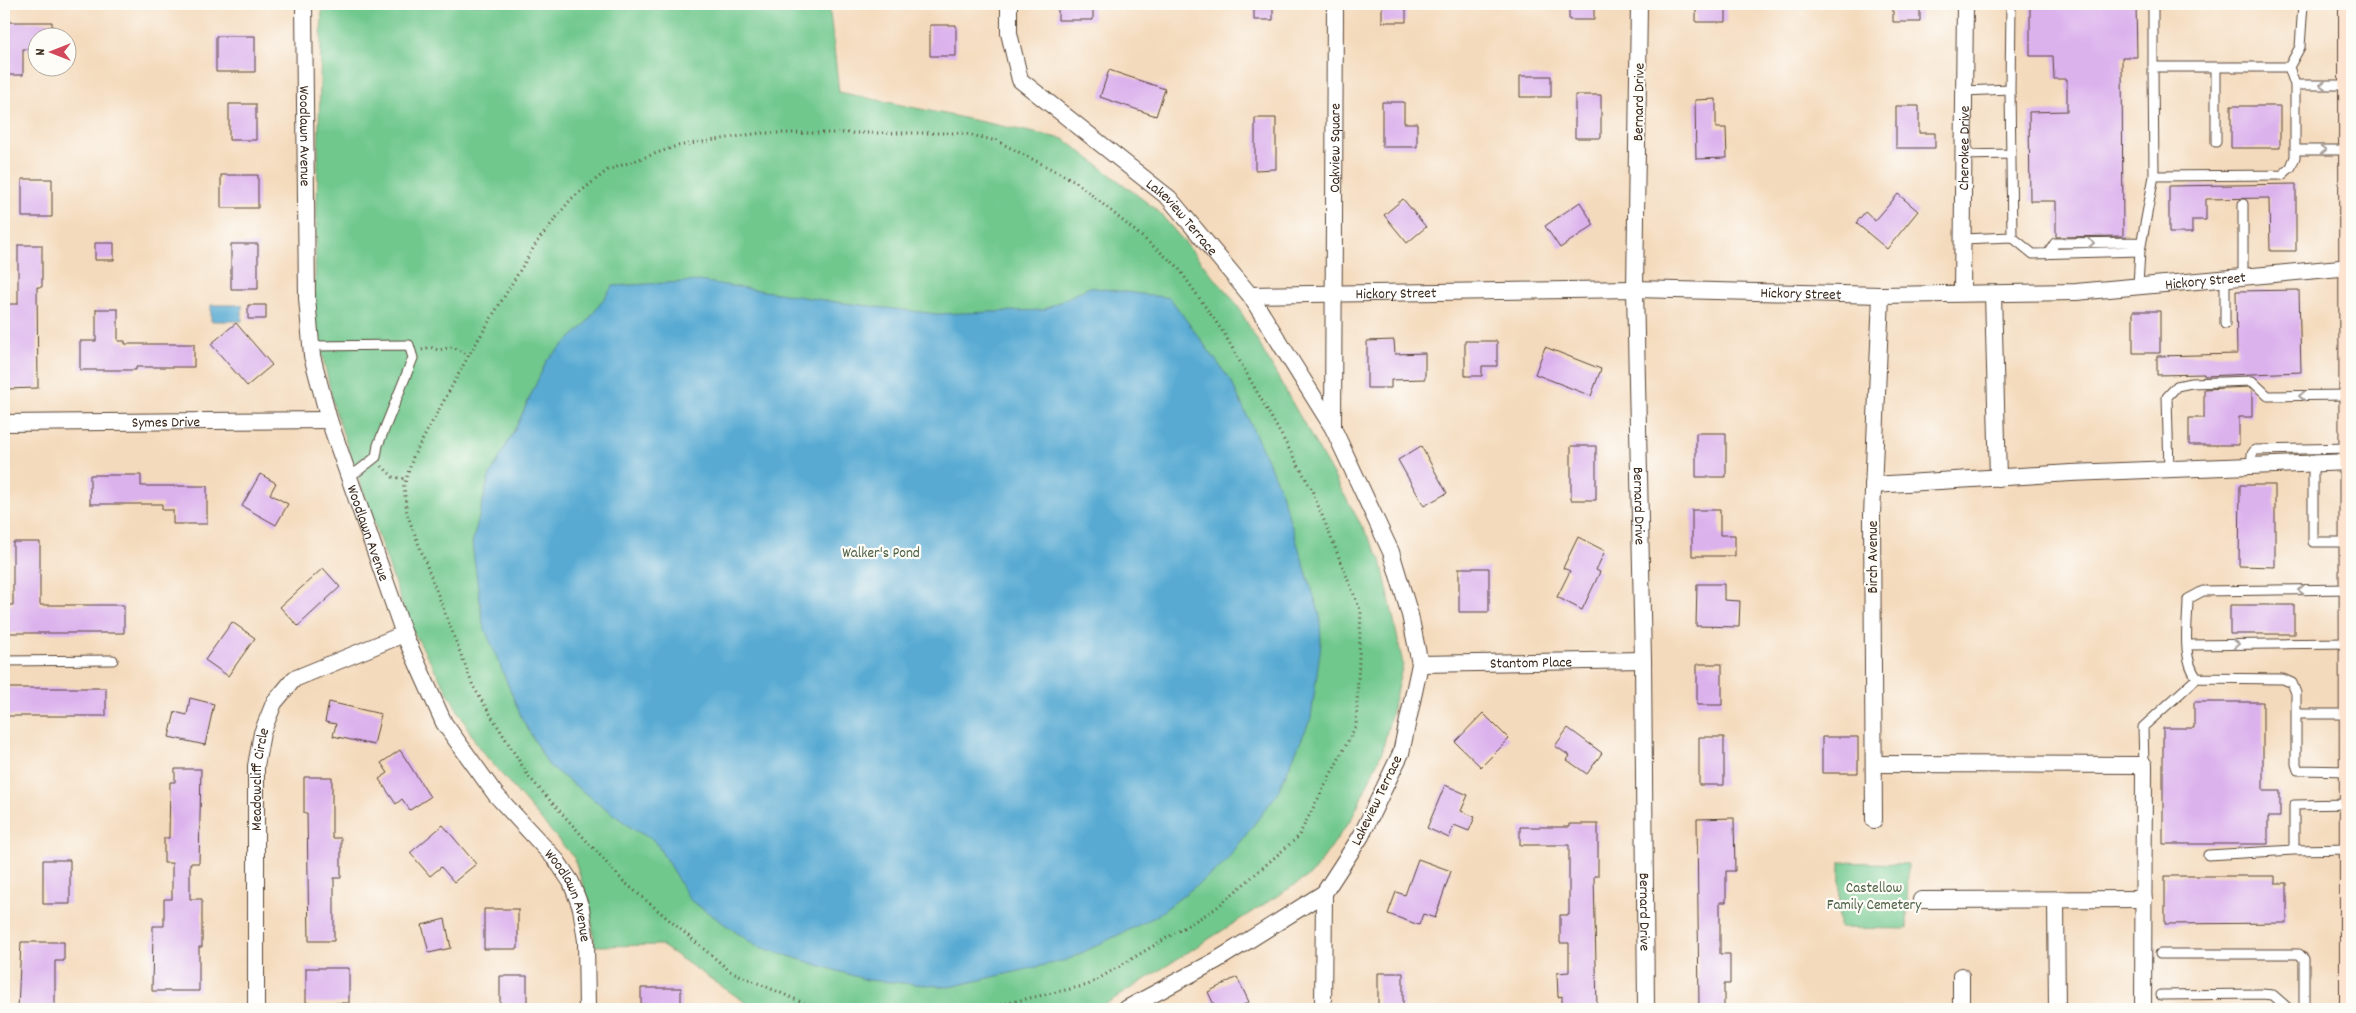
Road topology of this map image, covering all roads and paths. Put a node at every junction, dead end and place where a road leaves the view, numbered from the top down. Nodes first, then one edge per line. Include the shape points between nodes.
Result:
1 (304, 4) edge
2 (1009, 4) edge
3 (1335, 4) edge
4 (1639, 4) edge
5 (1965, 4) edge
6 (2011, 4) edge
7 (2153, 4) edge
8 (2303, 4) edge
9 (2351, 4) edge
10 (2153, 67) junction
11 (2216, 67) junction
12 (2289, 67) junction
13 (2295, 85) junction
14 (2351, 85) edge
15 (2010, 89) junction
16 (1964, 91) junction
17 (2216, 142) dead end
18 (2295, 150) junction
19 (2352, 150) edge
20 (2011, 154) junction
21 (1963, 155) junction
22 (2154, 176) junction
23 (2352, 200) edge
24 (2242, 204) dead end
25 (2012, 237) junction
26 (1962, 239) junction
27 (2141, 247) junction
28 (2352, 256) edge
29 (2243, 276) junction
30 (2225, 278) junction
31 (2138, 285) junction
32 (1635, 289) junction
33 (1962, 292) junction
34 (1334, 293) junction
35 (1881, 294) junction
36 (1994, 294) junction
37 (1250, 295) junction
38 (2352, 300) edge
39 (2225, 324) dead end
40 (311, 346) junction
41 (411, 352) junction
42 (469, 355) junction
43 (2350, 395) junction
44 (328, 420) junction
45 (4, 423) edge
46 (1333, 428) junction
47 (2350, 455) junction
48 (376, 457) junction
49 (2313, 464) junction
50 (2251, 467) junction
51 (2169, 470) junction
52 (348, 475) junction
53 (1998, 478) junction
54 (405, 479) junction
55 (1873, 485) junction
56 (2350, 542) junction
57 (2350, 589) junction
58 (404, 634) junction
59 (2188, 645) junction
60 (2351, 650) edge
61 (113, 660) dead end
62 (1643, 660) junction
63 (4, 661) edge
64 (1420, 664) junction
65 (2197, 678) junction
66 (2296, 714) junction
67 (2350, 714) junction
68 (2352, 738) edge
69 (1874, 764) junction
70 (2144, 765) junction
71 (2351, 771) junction
72 (2351, 804) junction
73 (1874, 820) dead end
74 (2294, 850) junction
75 (2351, 850) edge
76 (2208, 855) dead end
77 (1324, 893) junction
78 (2144, 899) junction
79 (1921, 900) dead end
80 (2056, 900) junction
81 (2160, 954) dead end
82 (1961, 976) dead end
83 (2161, 995) dead end
84 (256, 1009) edge
85 (587, 1009) edge
86 (844, 1009) edge
87 (981, 1009) edge
88 (1126, 1009) edge
89 (1323, 1009) edge
90 (1646, 1009) edge
91 (1961, 1009) edge
92 (2057, 1009) edge
93 (2143, 1009) edge
94 (2289, 1009) edge
95 (2304, 1009) edge
96 (2352, 1009) edge

1 - 40 street, Woodlawn Avenue via 307,298
2 - 37 street, Lakeview Terrace via 1009,33 1020,80 1168,198
3 - 34 street, Oakview Square
4 - 32 street, Bernard Drive
5 - 16 street, Cherokee Drive
6 - 15 lane
7 - 10 lane
8 - 12 lane via 2300,47
9 - 14 main road
10 - 11 lane
10 - 22 lane
11 - 12 lane
11 - 17 lane
12 - 13 lane
14 -> 13 lane
13 - 18 lane
14 - 19 main road
15 - 16 lane
15 - 20 lane
16 - 21 street, Cherokee Drive
18 -> 19 lane
18 - 22 lane via 2291,167 2282,175
19 - 23 main road
20 - 21 lane
20 - 25 lane
21 - 26 street, Cherokee Drive
22 - 27 lane
23 - 28 main road
24 - 29 lane
25 - 26 lane
25 - 27 lane via 2032,254 2048,254 2055,243
26 - 33 street, Cherokee Drive
27 - 31 lane
28 - 29 street, Hickory Street
28 - 38 main road
29 - 30 street, Hickory Street
30 - 31 street, Hickory Street
30 - 39 lane
31 - 36 street, Hickory Street via 2076,292
32 - 34 street, Hickory Street
32 - 35 street, Hickory Street
32 - 62 street, Bernard Drive
33 - 35 street, Hickory Street
33 - 36 street, Hickory Street
34 - 37 street, Hickory Street
34 - 46 street, Lakeview Terrace
35 - 55 street, Birch Avenue
36 - 53 street
37 - 46 street, Lakeview Terrace
38 - 43 main road
40 - 41 lane via 409,345
40 - 44 street, Woodlawn Avenue
41 - 42 path via 430,347 438,350 452,347
41 - 48 lane via 413,358
42 - 54 path via 413,457
42 - 87 path via 537,242 571,200 608,170 677,146 760,133 962,133 997,141 1075,181 1177,266 1225,335 1311,488 1361,612 1356,726 1298,837 1216,909 1088,985
43 - 47 main road
43 -> 51 lane via 2268,396 2252,382 2176,386 2168,397
44 - 45 street, Symes Drive
44 - 52 street, Woodlawn Avenue
46 - 64 street, Lakeview Terrace via 1392,552
47 - 49 street
47 - 50 lane via 2256,450 2252,454
47 - 56 main road
48 - 52 lane
48 - 54 path via 387,473
49 - 50 street
49 - 56 lane via 2313,542
50 - 51 street
51 - 53 street via 2071,472
52 - 58 street, Woodlawn Avenue
53 - 55 street
54 - 86 path via 407,514 473,686 529,778 623,881 730,971 806,1004
55 - 69 street, Birch Avenue
56 - 57 main road
57 -> 59 lane via 2203,591 2188,599
57 - 60 main road
58 - 84 street, Meadowcliff Circle via 294,679 274,703 262,732 256,766
58 - 85 street, Woodlawn Avenue via 444,723 496,795 557,861 571,882 581,908 586,941
59 -> 60 lane
59 - 65 lane via 2188,659
60 - 67 main road
61 - 63 lane
62 - 64 street, Stantom Place
62 - 90 street, Bernard Drive
64 - 77 street, Lakeview Terrace via 1401,753 1361,836
65 - 66 lane via 2283,679 2292,683 2296,693
65 - 70 lane via 2143,727
66 - 67 lane
66 - 71 lane via 2298,770
67 - 68 main road
68 - 71 main road
69 - 70 street
69 - 73 street, Birch Avenue
70 - 78 street
71 - 72 main road
72 - 74 lane via 2294,804
72 - 75 main road
74 - 75 lane
74 - 76 lane
75 - 96 main road
77 - 88 street, Lakeview Terrace via 1217,960
77 - 89 street
78 - 80 street
78 - 93 street
79 - 80 street
80 - 92 street
81 - 95 lane via 2300,954 2304,959
82 - 91 street
83 - 94 lane via 2273,995

